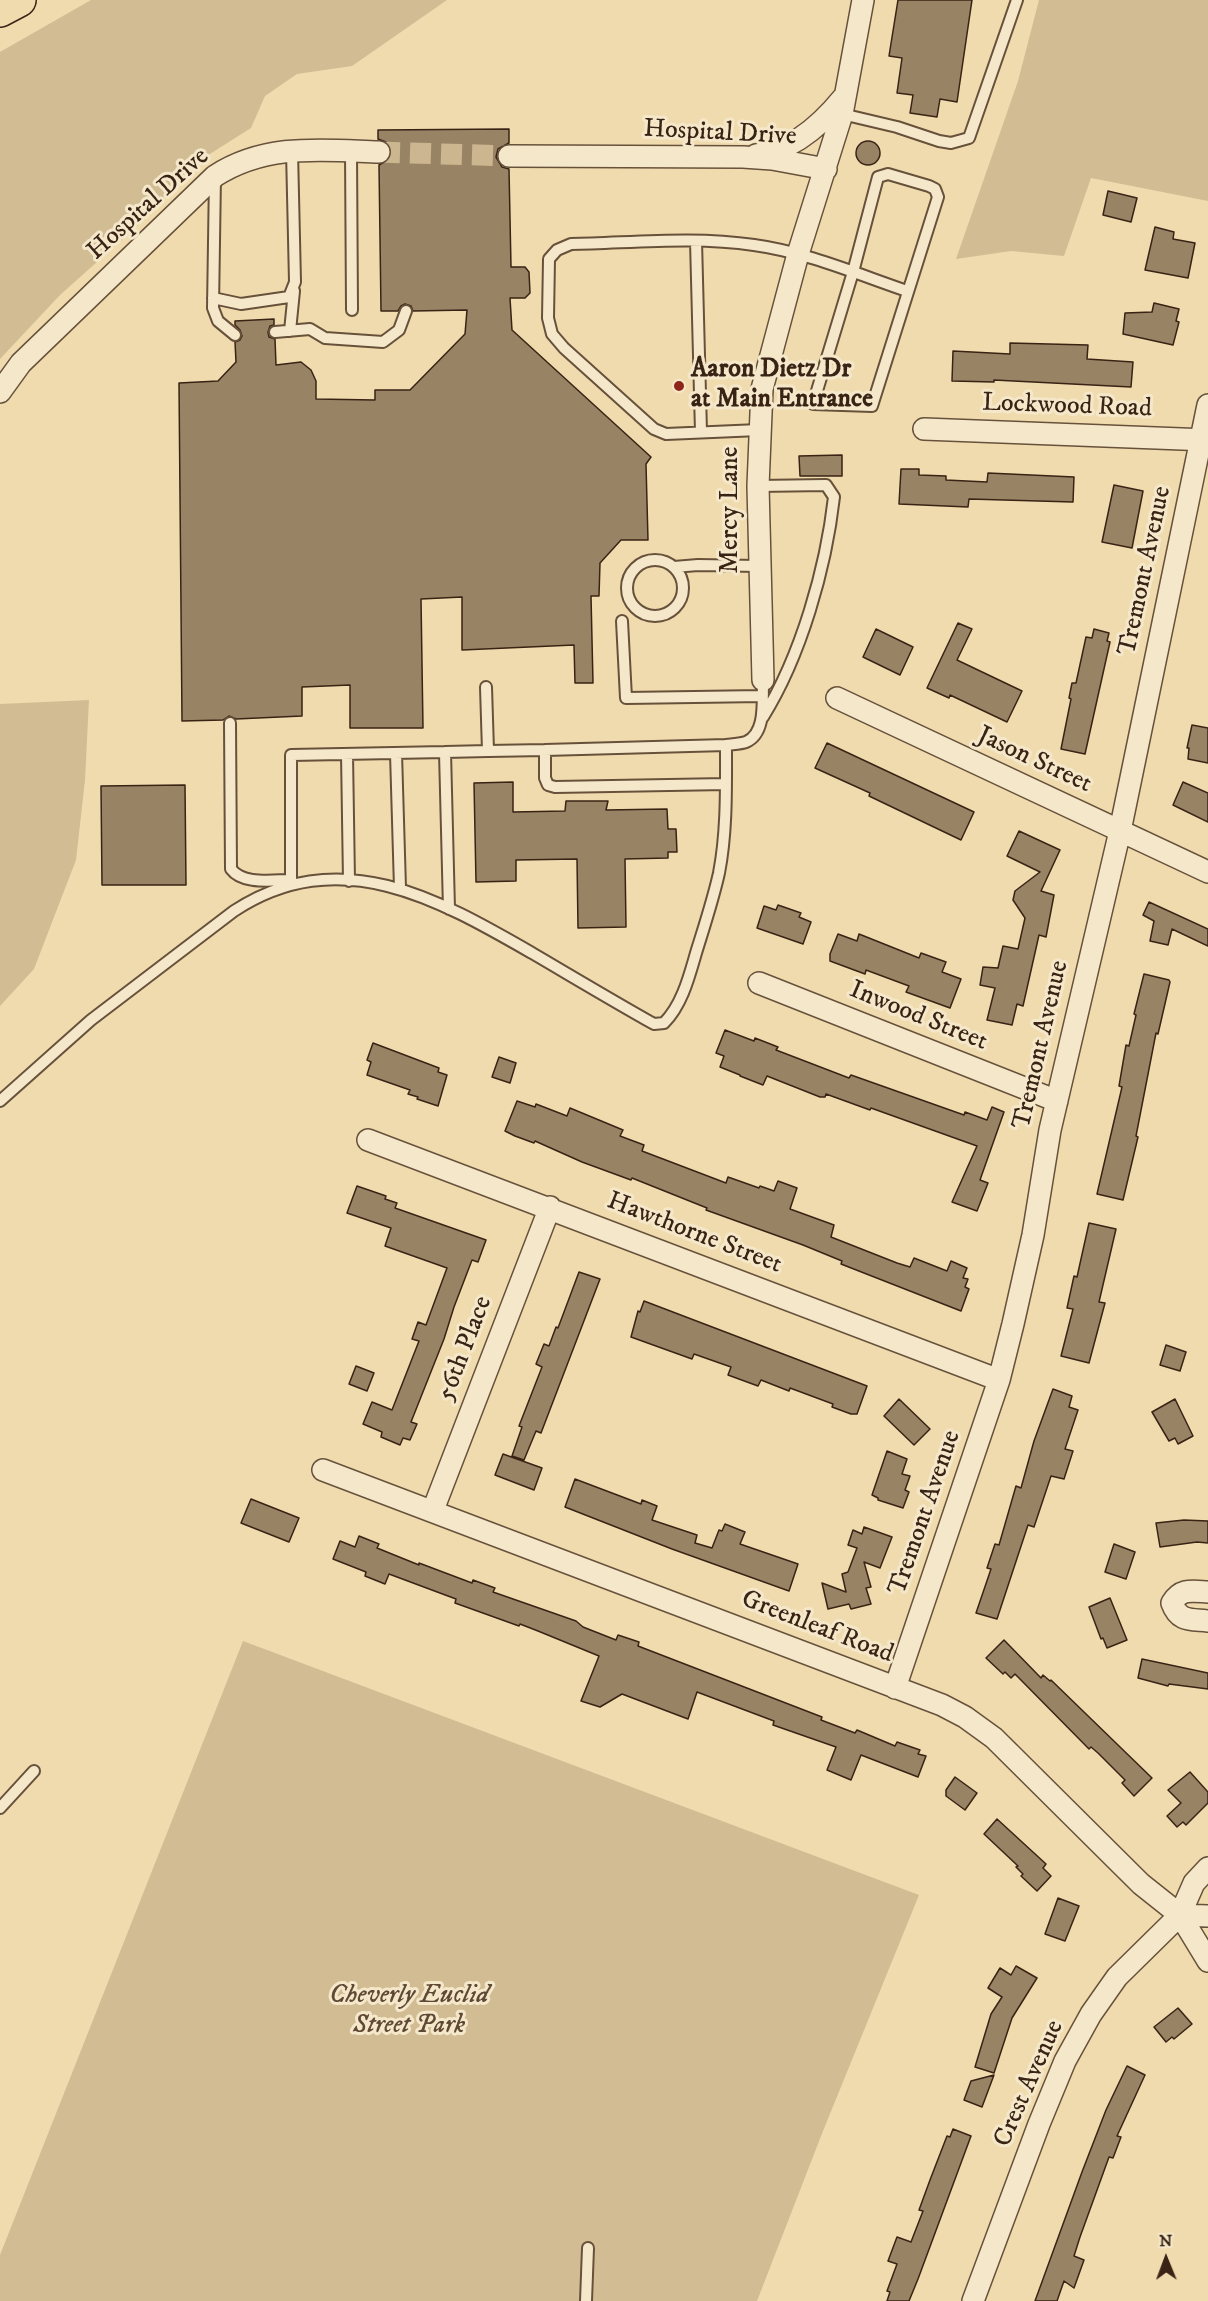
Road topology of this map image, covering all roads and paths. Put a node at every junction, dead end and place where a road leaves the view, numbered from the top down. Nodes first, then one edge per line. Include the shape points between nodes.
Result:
1 (19, 0) edge
2 (863, 0) edge
3 (1017, 0) edge
4 (0, 10) edge
5 (847, 93) junction
6 (842, 114) junction
7 (292, 151) junction
8 (351, 151) junction
9 (379, 152) tunnel mouth
10 (509, 156) tunnel mouth
11 (743, 157) junction
12 (826, 169) junction
13 (215, 176) junction
14 (696, 241) junction
15 (798, 254) junction
16 (853, 273) junction
17 (295, 282) junction
18 (907, 291) junction
19 (213, 298) junction
20 (352, 310) dead end
21 (406, 311) dead end
22 (290, 331) junction
23 (275, 332) dead end
24 (235, 335) dead end
25 (0, 392) edge
26 (1208, 405) edge
27 (924, 429) dead end
28 (759, 430) junction
29 (701, 432) junction
30 (1204, 440) edge
31 (758, 486) junction
32 (759, 566) junction
33 (674, 567) junction
34 (622, 621) dead end
35 (486, 687) dead end
36 (763, 688) junction
37 (837, 698) dead end
38 (761, 719) junction
39 (230, 723) dead end
40 (726, 745) junction
41 (545, 750) junction
42 (488, 751) junction
43 (445, 752) junction
44 (396, 753) junction
45 (347, 754) junction
46 (726, 784) junction
47 (1120, 831) junction
48 (1208, 872) edge
49 (350, 881) junction
50 (291, 883) junction
51 (400, 888) junction
52 (450, 909) junction
53 (759, 983) dead end
54 (0, 1101) edge
55 (1057, 1101) junction
56 (368, 1140) dead end
57 (550, 1207) junction
58 (999, 1380) junction
59 (323, 1470) dead end
60 (433, 1510) junction
61 (1208, 1592) edge
62 (1208, 1621) edge
63 (896, 1688) junction
64 (34, 1771) dead end
65 (0, 1808) edge
66 (1208, 1868) edge
67 (1180, 1915) junction
68 (1208, 1916) edge
69 (1208, 1961) edge
70 (588, 2248) dead end
71 (586, 2301) edge
72 (973, 2301) edge

1 - 4 highway
2 - 5 street, Hospital Drive
3 - 6 lane via 969,138 951,143 939,141
5 - 6 street, Hospital Drive
5 - 11 street via 822,122 793,142
6 - 12 street, Hospital Drive
7 - 8 street, Hospital Drive
7 - 13 street, Hospital Drive via 232,165
7 - 17 lane
8 - 9 street, Hospital Drive
8 - 20 lane
10 - 11 street, Hospital Drive
11 - 12 street, Hospital Drive
12 - 15 street, Mercy Lane
13 - 19 lane
13 - 25 street, Hospital Drive via 21,363
14 - 15 lane via 753,245
14 - 29 lane
14 - 29 lane via 571,244 557,250 549,259 548,318 552,334 564,348 654,429 666,434
15 - 16 lane
15 - 28 street, Mercy Lane via 762,389
16 - 18 lane
16 - 18 lane via 878,177 888,174 929,186 938,196
16 - 18 lane via 813,404 872,405
17 - 19 lane via 289,297 241,304
17 - 22 lane
19 - 24 lane via 218,321
21 - 22 lane via 399,330 383,342 325,338 310,329
22 - 23 lane
26 - 30 street, Tremont Avenue
27 - 30 street, Lockwood Road
28 - 29 lane
28 - 31 street, Mercy Lane
30 - 47 street, Tremont Avenue
31 - 32 street, Mercy Lane
31 - 38 lane via 826,485 834,497 818,584 783,680
32 - 33 lane
32 - 36 street, Mercy Lane
33 - 33 lane via 652,560 635,569 629,577 628,592 636,608 661,615 677,604 683,586
34 - 36 lane via 626,698
35 - 42 lane
36 - 38 lane
37 - 47 street, Jason Street
38 - 40 lane via 757,733 746,742
39 - 50 lane via 231,869 236,876 247,879
40 - 41 lane
40 - 46 lane
41 - 42 lane
41 - 46 lane via 545,778 555,788
42 - 43 lane
43 - 44 lane
43 - 52 lane
44 - 45 lane
44 - 51 lane
45 - 49 lane
45 - 50 lane via 291,754
46 - 52 lane via 716,882 687,981 672,1016 664,1023 654,1024
47 - 48 street, Jason Street
47 - 55 street, Tremont Avenue
49 - 50 lane
49 - 51 lane
50 - 54 lane via 234,911 91,1020
51 - 52 lane
53 - 55 street, Inwood Street
55 - 58 street, Tremont Avenue via 1033,1235
56 - 57 street, Hawthorne Street
57 - 58 street, Hawthorne Street
57 - 60 street, 56th Place
58 - 63 street, Tremont Avenue
59 - 60 street, Greenleaf Road
60 - 63 street, Greenleaf Road
61 - 62 street via 1186,1590 1172,1603 1184,1619
63 - 67 street, Greenleaf Road via 958,1713 994,1738 1141,1884
64 - 65 lane
66 - 67 street, Crest Avenue via 1194,1883
67 - 68 street
67 - 69 street, Greenleaf Road
67 - 72 street, Crest Avenue via 1117,1977 1065,2061
70 - 71 lane

